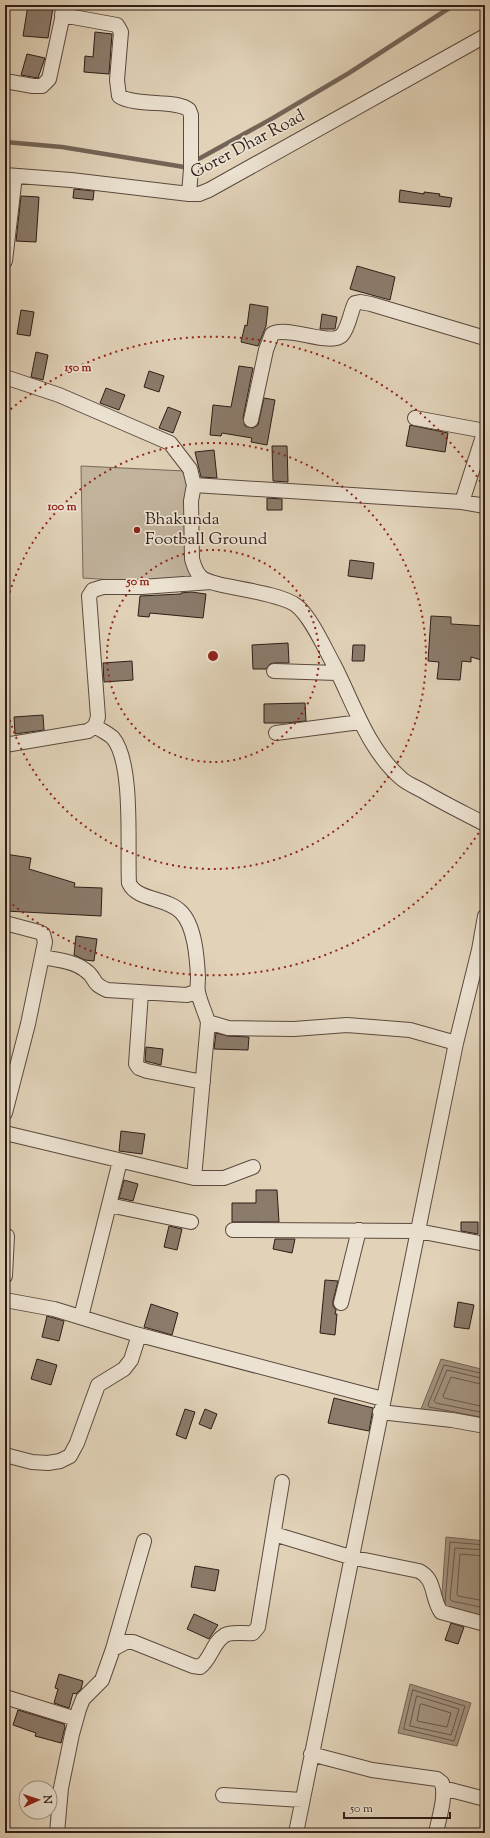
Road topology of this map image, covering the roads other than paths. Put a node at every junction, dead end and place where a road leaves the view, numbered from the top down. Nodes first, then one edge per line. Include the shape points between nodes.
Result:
1 (62, 10) edge
2 (485, 36) edge
3 (5, 81) edge
4 (10, 176) edge
5 (189, 194) junction
6 (5, 261) edge
7 (485, 338) edge
8 (5, 377) edge
9 (415, 418) dead end
10 (251, 420) dead end
11 (485, 431) edge
12 (482, 450) edge
13 (194, 485) junction
14 (462, 502) junction
15 (485, 506) edge
16 (212, 582) junction
17 (274, 671) dead end
18 (338, 673) junction
19 (360, 722) junction
20 (95, 726) junction
21 (276, 733) dead end
22 (5, 745) edge
23 (485, 824) edge
24 (485, 916) edge
25 (5, 923) edge
26 (482, 950) edge
27 (43, 957) junction
28 (198, 992) junction
29 (141, 993) junction
30 (208, 1022) junction
31 (456, 1043) junction
32 (203, 1082) junction
33 (5, 1113) edge
34 (5, 1133) edge
35 (120, 1161) junction
36 (253, 1167) dead end
37 (194, 1178) junction
38 (109, 1205) junction
39 (191, 1222) dead end
40 (233, 1230) dead end
41 (359, 1230) junction
42 (418, 1231) junction
43 (7, 1236) dead end
44 (485, 1244) edge
45 (5, 1276) edge
46 (5, 1300) edge
47 (341, 1303) dead end
48 (81, 1317) junction
49 (139, 1335) junction
50 (381, 1406) junction
51 (485, 1426) edge
52 (5, 1455) edge
53 (282, 1482) dead end
54 (274, 1534) junction
55 (144, 1541) dead end
56 (350, 1557) junction
57 (485, 1624) edge
58 (113, 1650) junction
59 (5, 1697) edge
60 (76, 1719) junction
61 (311, 1754) junction
62 (443, 1788) junction
63 (223, 1795) dead end
64 (485, 1799) edge
65 (302, 1800) junction
66 (57, 1833) edge
67 (296, 1833) edge
68 (436, 1833) edge

1 - 3 street via 49,79 42,86
1 - 5 street via 120,28 117,80 119,96 129,100 187,108 191,115
2 - 5 street, Gorer Dhar Road via 209,190
4 - 5 street, Gorer Dhar Road via 71,180
4 - 6 street
7 - 10 street via 371,304 355,303 340,337 326,338 282,331 272,334 266,350
8 - 13 street via 59,395 170,444 190,469
9 - 11 street
11 - 12 street
12 - 14 street
13 - 14 street
13 - 16 street via 191,501 192,559 200,577
14 - 15 street
16 - 18 street via 281,598 297,606 318,635
16 - 20 street via 103,587 93,590 89,596 98,716
17 - 18 street
18 - 19 street
19 - 21 street
19 - 23 street via 377,751 404,780
20 - 22 street via 88,731
20 - 28 street via 112,736 122,759 128,798 131,889 168,903 181,911 188,921 196,951
24 - 26 street
25 - 27 street via 43,934
26 - 31 street
27 - 29 street via 80,966 87,971 97,986 108,990
27 - 33 street
28 - 29 street via 188,995
28 - 30 street
29 - 32 street via 136,1064 147,1071
30 - 31 street via 228,1028 294,1029 347,1025 410,1030
30 - 32 street
31 - 42 street
32 - 37 street
34 - 35 street
35 - 37 street
35 - 38 street
36 - 37 street via 224,1178
38 - 39 street
38 - 48 street
40 - 41 street
41 - 42 street
41 - 47 street
42 - 44 street
42 - 50 street
43 - 45 street
46 - 48 street
48 - 49 street
49 - 50 street
49 - 52 street via 131,1360 124,1369 98,1384 70,1456 48,1463
50 - 51 street
50 - 56 street
53 - 54 street
54 - 56 street
54 - 58 street via 261,1613 254,1633 226,1635 200,1667 133,1642 126,1642
55 - 58 street
56 - 57 street via 426,1574 441,1612
56 - 61 street
58 - 60 street via 102,1680 83,1699
59 - 60 street
60 - 66 street via 61,1788
61 - 62 street via 372,1770 437,1780 442,1782
61 - 65 street
62 - 64 street
62 - 68 street
63 - 65 street
65 - 67 street

